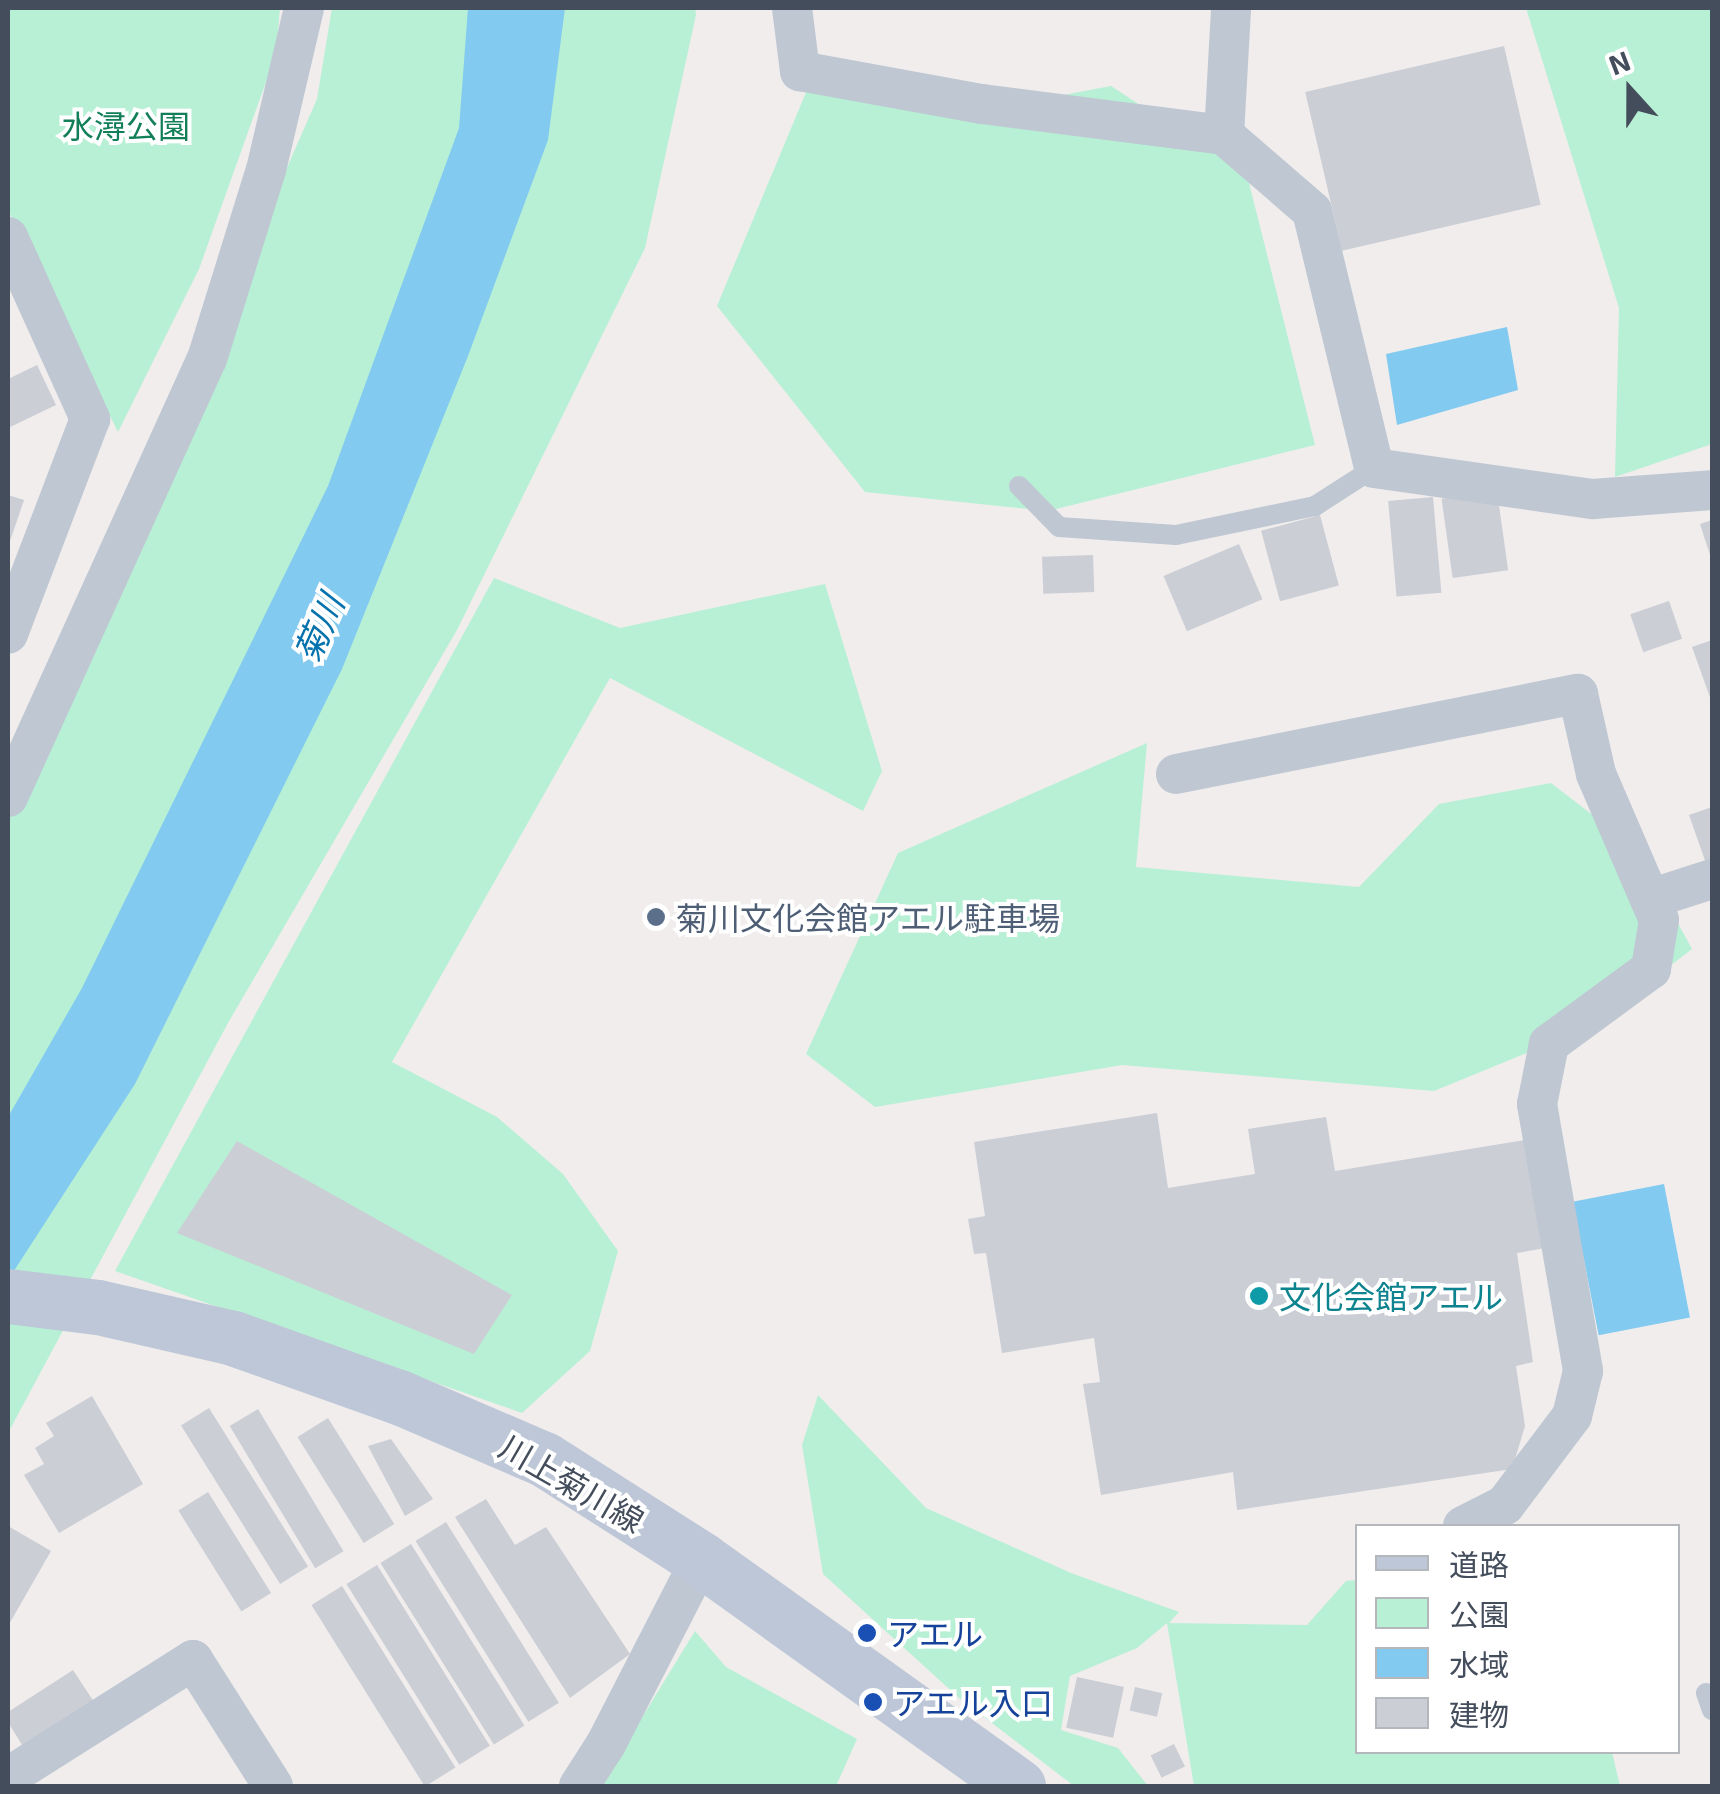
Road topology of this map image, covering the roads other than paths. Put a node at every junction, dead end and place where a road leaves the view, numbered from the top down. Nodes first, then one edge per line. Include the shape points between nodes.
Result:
1 (304, 8) edge
2 (792, 8) edge
3 (1231, 8) edge
4 (1224, 134) junction
5 (8, 237) edge
6 (1374, 468) junction
7 (1019, 486) dead end
8 (1712, 490) edge
9 (15, 592) edge
10 (8, 634) edge
11 (1176, 774) dead end
12 (8, 797) edge
13 (1712, 878) edge
14 (1650, 899) junction
15 (8, 1296) edge
16 (1467, 1524) edge
17 (701, 1559) junction
18 (8, 1777) edge
19 (273, 1786) edge
20 (580, 1786) edge
21 (1018, 1786) edge

1 - 12 street via 266,170 207,359
2 - 4 street via 800,71 982,104
3 - 4 street
4 - 6 street via 1312,211
5 - 9 street via 90,420
6 - 7 lane via 1315,506 1176,535 1059,527
6 - 8 street via 1593,499
9 - 10 street
11 - 14 street via 1578,694 1596,774
13 - 14 street
14 - 16 street via 1660,920 1652,970 1550,1044 1536,1104 1583,1371 1572,1416 1505,1505
15 - 17 main road, 川上菊川線 via 143,1317 252,1344 399,1397 544,1459
17 - 20 street
17 - 21 main road, 川上菊川線
18 - 19 street via 193,1660

